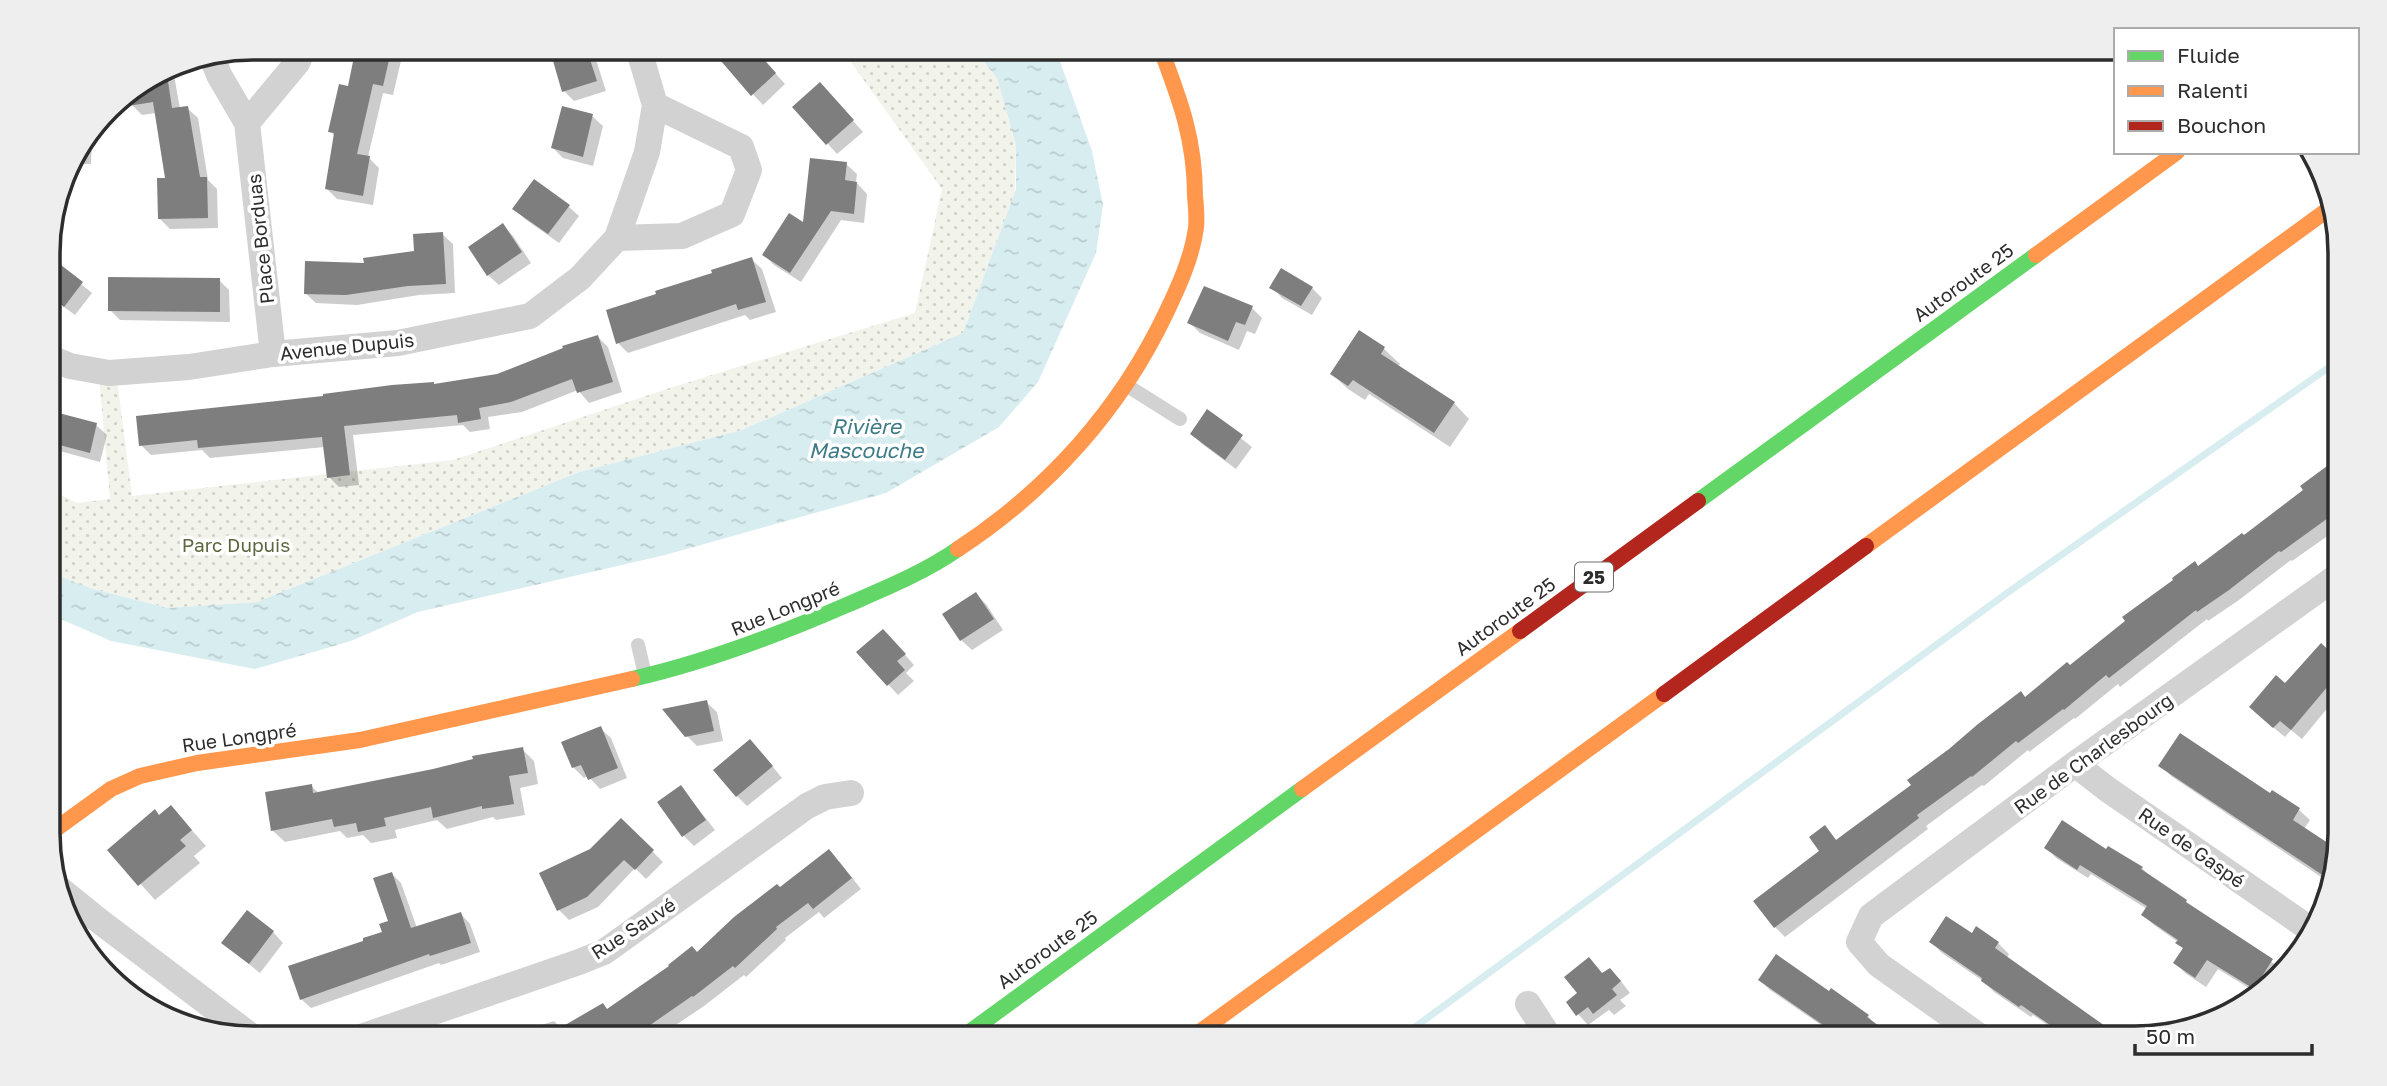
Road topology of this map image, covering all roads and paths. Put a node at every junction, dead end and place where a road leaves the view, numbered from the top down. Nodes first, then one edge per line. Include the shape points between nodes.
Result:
1 (298, 60) edge
2 (642, 60) edge
3 (1165, 60) edge
4 (214, 63) edge
5 (655, 105) junction
6 (247, 123) junction
7 (2174, 154) edge
8 (2323, 213) edge
9 (617, 238) junction
10 (273, 354) junction
11 (60, 362) edge
12 (1126, 384) junction
13 (1180, 419) dead end
14 (2328, 593) edge
15 (638, 645) dead end
16 (645, 676) junction
17 (2075, 764) junction
18 (851, 793) dead end
19 (60, 826) edge
20 (71, 898) edge
21 (2304, 925) edge
22 (1528, 1004) dead end
23 (237, 1026) edge
24 (393, 1026) edge
25 (978, 1026) edge
26 (1208, 1026) edge
27 (1542, 1026) edge
28 (1965, 1026) edge

1 - 6 street
2 - 5 street, Avenue Dupuis
3 - 12 main road, Rue Longpré via 1192,149 1196,227 1170,307
4 - 6 street, Place Borduas
5 - 9 street, Avenue Dupuis via 647,152
5 - 9 street via 741,147 750,170 732,214 682,236
6 - 10 street, Place Borduas
7 - 25 main road, Autoroute 25 / 25
8 - 26 main road
9 - 10 street, Avenue Dupuis via 580,278 530,316 398,343
10 - 11 street, Avenue Dupuis via 109,373
12 - 13 lane
12 - 16 main road, Rue Longpré via 1044,483 961,548 900,582 778,635
14 - 17 street, Rue de Charlesbourg
15 - 16 lane
16 - 19 main road, Rue Longpré via 360,740 197,763 139,776 111,789
17 - 21 street, Rue de Gaspé
17 - 28 street, Rue de Charlesbourg via 1871,916 1859,942 1879,965
18 - 24 street, Rue Sauvé via 825,797 807,806 604,951
20 - 23 street
22 - 27 street

